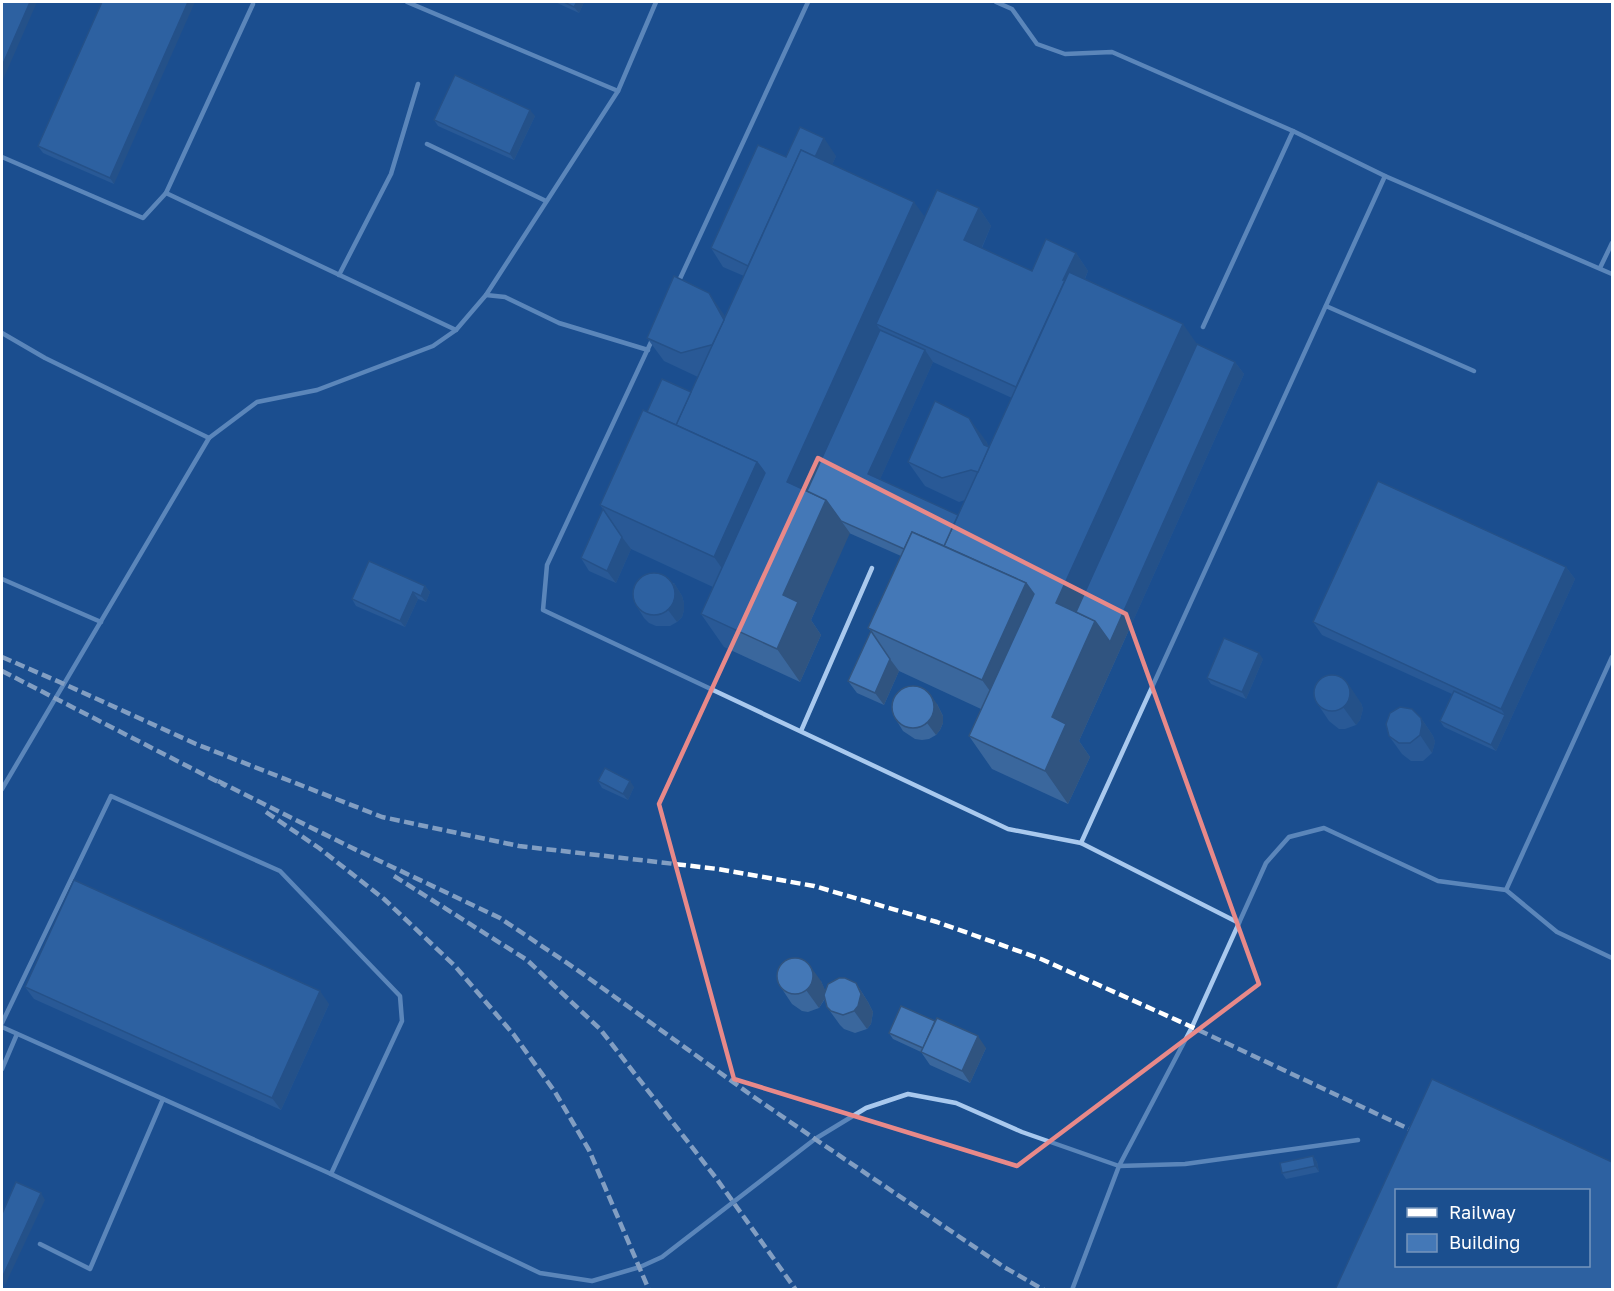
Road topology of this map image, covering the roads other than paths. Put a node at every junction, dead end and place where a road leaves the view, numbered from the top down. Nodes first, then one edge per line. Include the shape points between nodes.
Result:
1 (407, 2) edge
2 (656, 2) edge
3 (808, 2) edge
4 (996, 2) edge
5 (253, 4) dead end
6 (418, 84) dead end
7 (618, 91) junction
8 (1293, 131) junction
9 (427, 144) dead end
10 (2, 157) edge
11 (1385, 176) junction
12 (166, 193) junction
13 (546, 201) junction
14 (1612, 243) edge
15 (1599, 268) junction
16 (1612, 274) edge
17 (339, 275) junction
18 (676, 287) edge
19 (486, 295) junction
20 (1326, 306) junction
21 (1203, 327) dead end
22 (657, 329) edge
23 (456, 330) junction
24 (2, 333) edge
25 (648, 350) junction
26 (1474, 371) dead end
27 (209, 438) junction
28 (872, 568) dead end
29 (2, 579) edge
30 (101, 622) junction
31 (1612, 657) edge
32 (801, 732) junction
33 (2, 789) edge
34 (1081, 843) junction
35 (1506, 890) junction
36 (1239, 923) junction
37 (1612, 958) edge
38 (2, 1025) edge
39 (17, 1034) junction
40 (2, 1069) edge
41 (163, 1100) junction
42 (1358, 1140) dead end
43 (1119, 1166) junction
44 (331, 1174) junction
45 (40, 1244) dead end
46 (1072, 1290) edge

1 - 7 lane
2 - 7 lane
3 - 18 lane
4 - 8 lane via 1012,9 1037,44 1065,54 1112,52
5 - 12 lane
6 - 17 lane via 391,174
7 - 13 lane
8 - 11 lane
8 - 21 lane
9 - 13 lane
10 - 12 lane via 143,218
11 - 15 lane
11 - 20 lane
12 - 17 lane
13 - 19 lane
14 - 15 lane
15 - 16 lane
17 - 23 lane
19 - 23 lane
19 - 25 lane via 505,297 559,323
20 - 26 lane
20 - 34 lane
22 - 25 lane
23 - 27 lane via 433,346 317,390 257,402
24 - 27 lane
25 - 32 lane via 547,565 543,610
27 - 30 lane
28 - 32 lane
29 - 30 lane
30 - 33 lane
31 - 35 lane
32 - 34 lane via 1008,829
34 - 36 lane
35 - 36 lane via 1438,881 1324,828 1289,837 1266,863
35 - 37 lane via 1557,932
36 - 43 lane via 1192,1026
38 - 39 lane
38 - 44 lane via 111,796 280,871 400,996 402,1022
39 - 40 lane
39 - 41 lane
41 - 44 lane
41 - 45 lane via 90,1269
42 - 43 lane via 1185,1164
43 - 44 lane via 1022,1132 956,1103 908,1094 866,1108 815,1139 662,1257 592,1281 540,1273
43 - 46 lane

